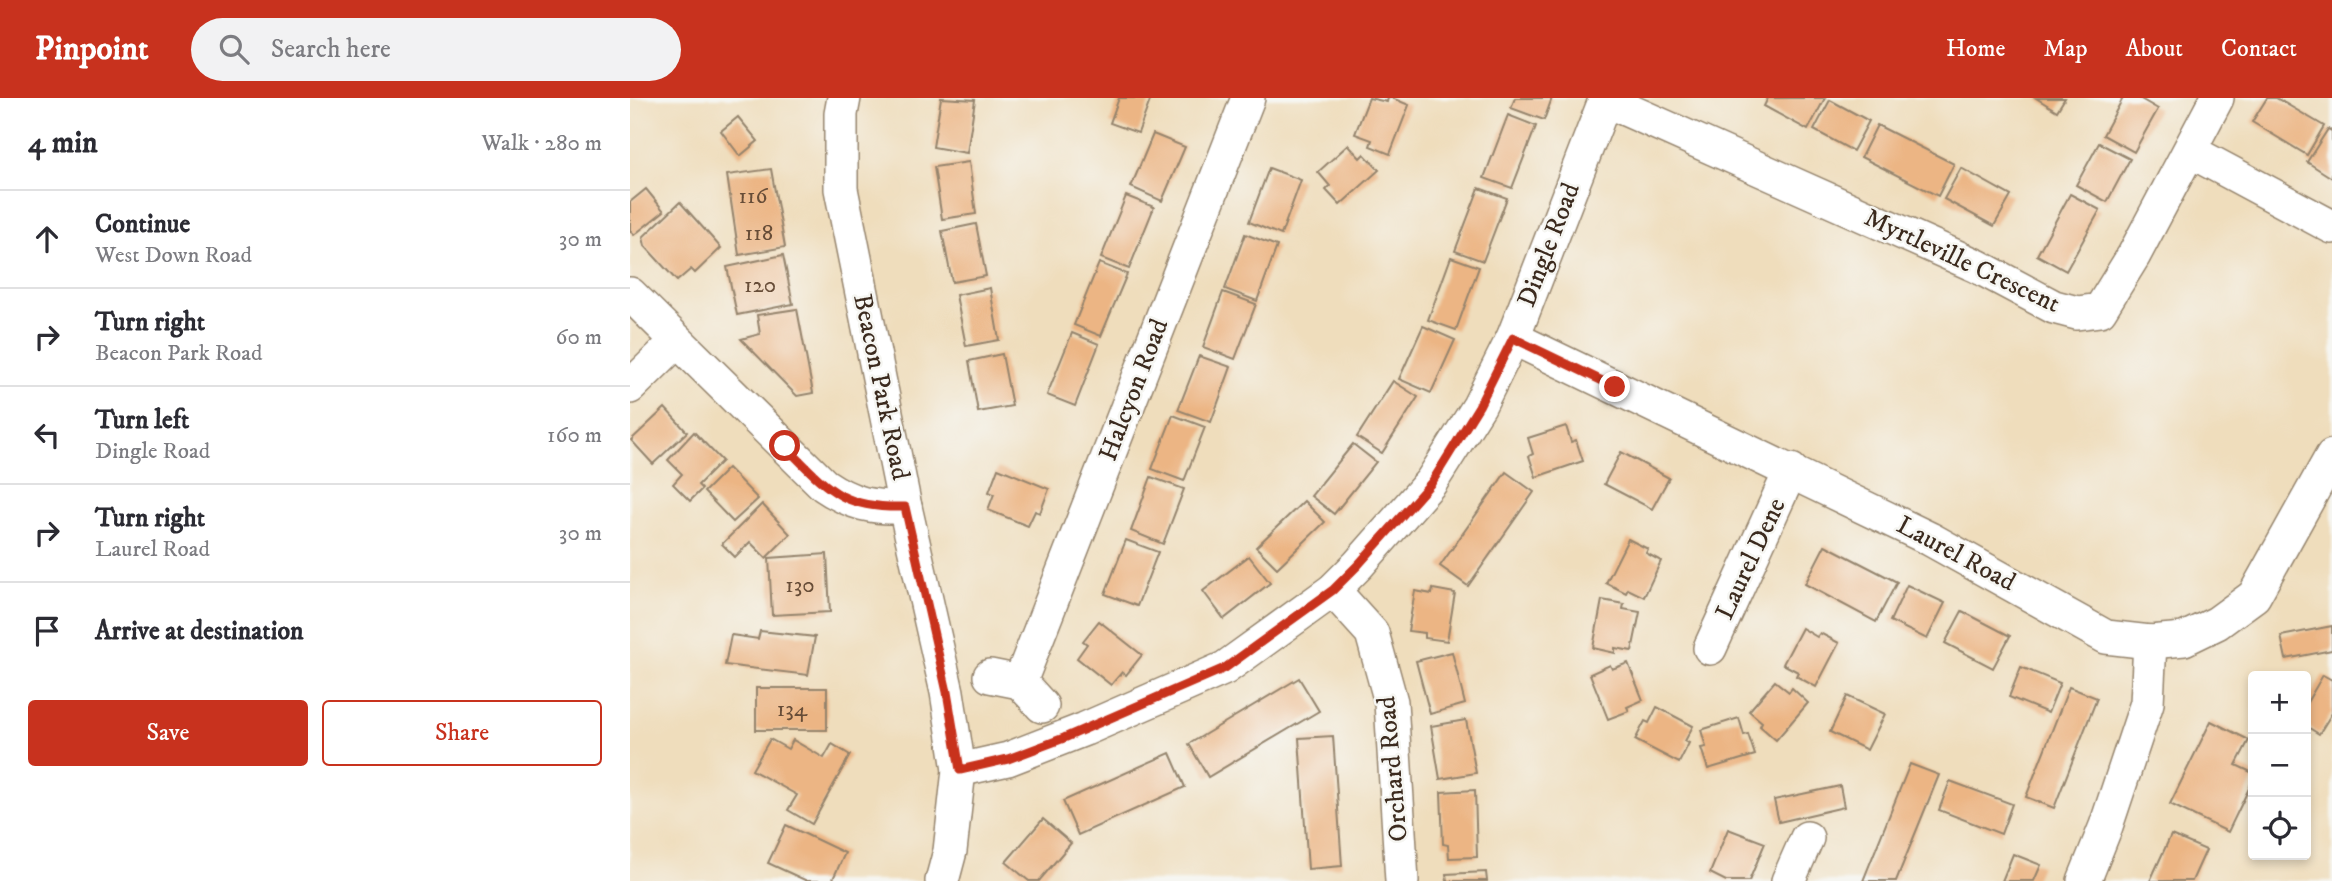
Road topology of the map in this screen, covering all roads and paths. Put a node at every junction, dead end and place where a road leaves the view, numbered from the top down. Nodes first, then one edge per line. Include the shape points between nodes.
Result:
1 (844, 98) edge
2 (1248, 98) edge
3 (1605, 99) edge
4 (2216, 99) edge
5 (2190, 151) junction
6 (2332, 227) edge
7 (630, 293) edge
8 (1513, 338) junction
9 (677, 341) junction
10 (630, 387) edge
11 (2332, 456) edge
12 (1791, 470) junction
13 (905, 507) junction
14 (1333, 590) junction
15 (2150, 642) junction
16 (1710, 648) dead end
17 (1042, 706) dead end
18 (960, 770) junction
19 (1807, 838) dead end
20 (942, 881) edge
21 (1402, 881) edge
22 (1788, 881) edge
23 (2084, 881) edge

1 - 13 street, Beacon Park Road via 841,189
2 - 17 street, Halcyon Road via 1005,679
3 - 5 street, Myrtleville Crescent via 1977,266 2054,307 2077,313 2100,310
3 - 8 street, Dingle Road
4 - 5 street, Myrtleville Crescent
5 - 6 street
7 - 9 street
8 - 12 street, Laurel Road
8 - 14 street, Dingle Road via 1479,406 1432,482
9 - 10 street
9 - 13 street via 824,485 845,499 878,508
11 - 15 street, Laurel Road via 2254,596 2217,623 2184,639
12 - 15 street, Laurel Road via 1930,539 2106,636
12 - 16 street, Laurel Dene
13 - 18 street, Beacon Park Road
14 - 18 street, Dingle Road via 1225,668 1042,746
14 - 21 street, Orchard Road via 1372,633 1391,702
15 - 23 street via 2147,703
18 - 20 street, Beacon Park Road
19 - 22 street

